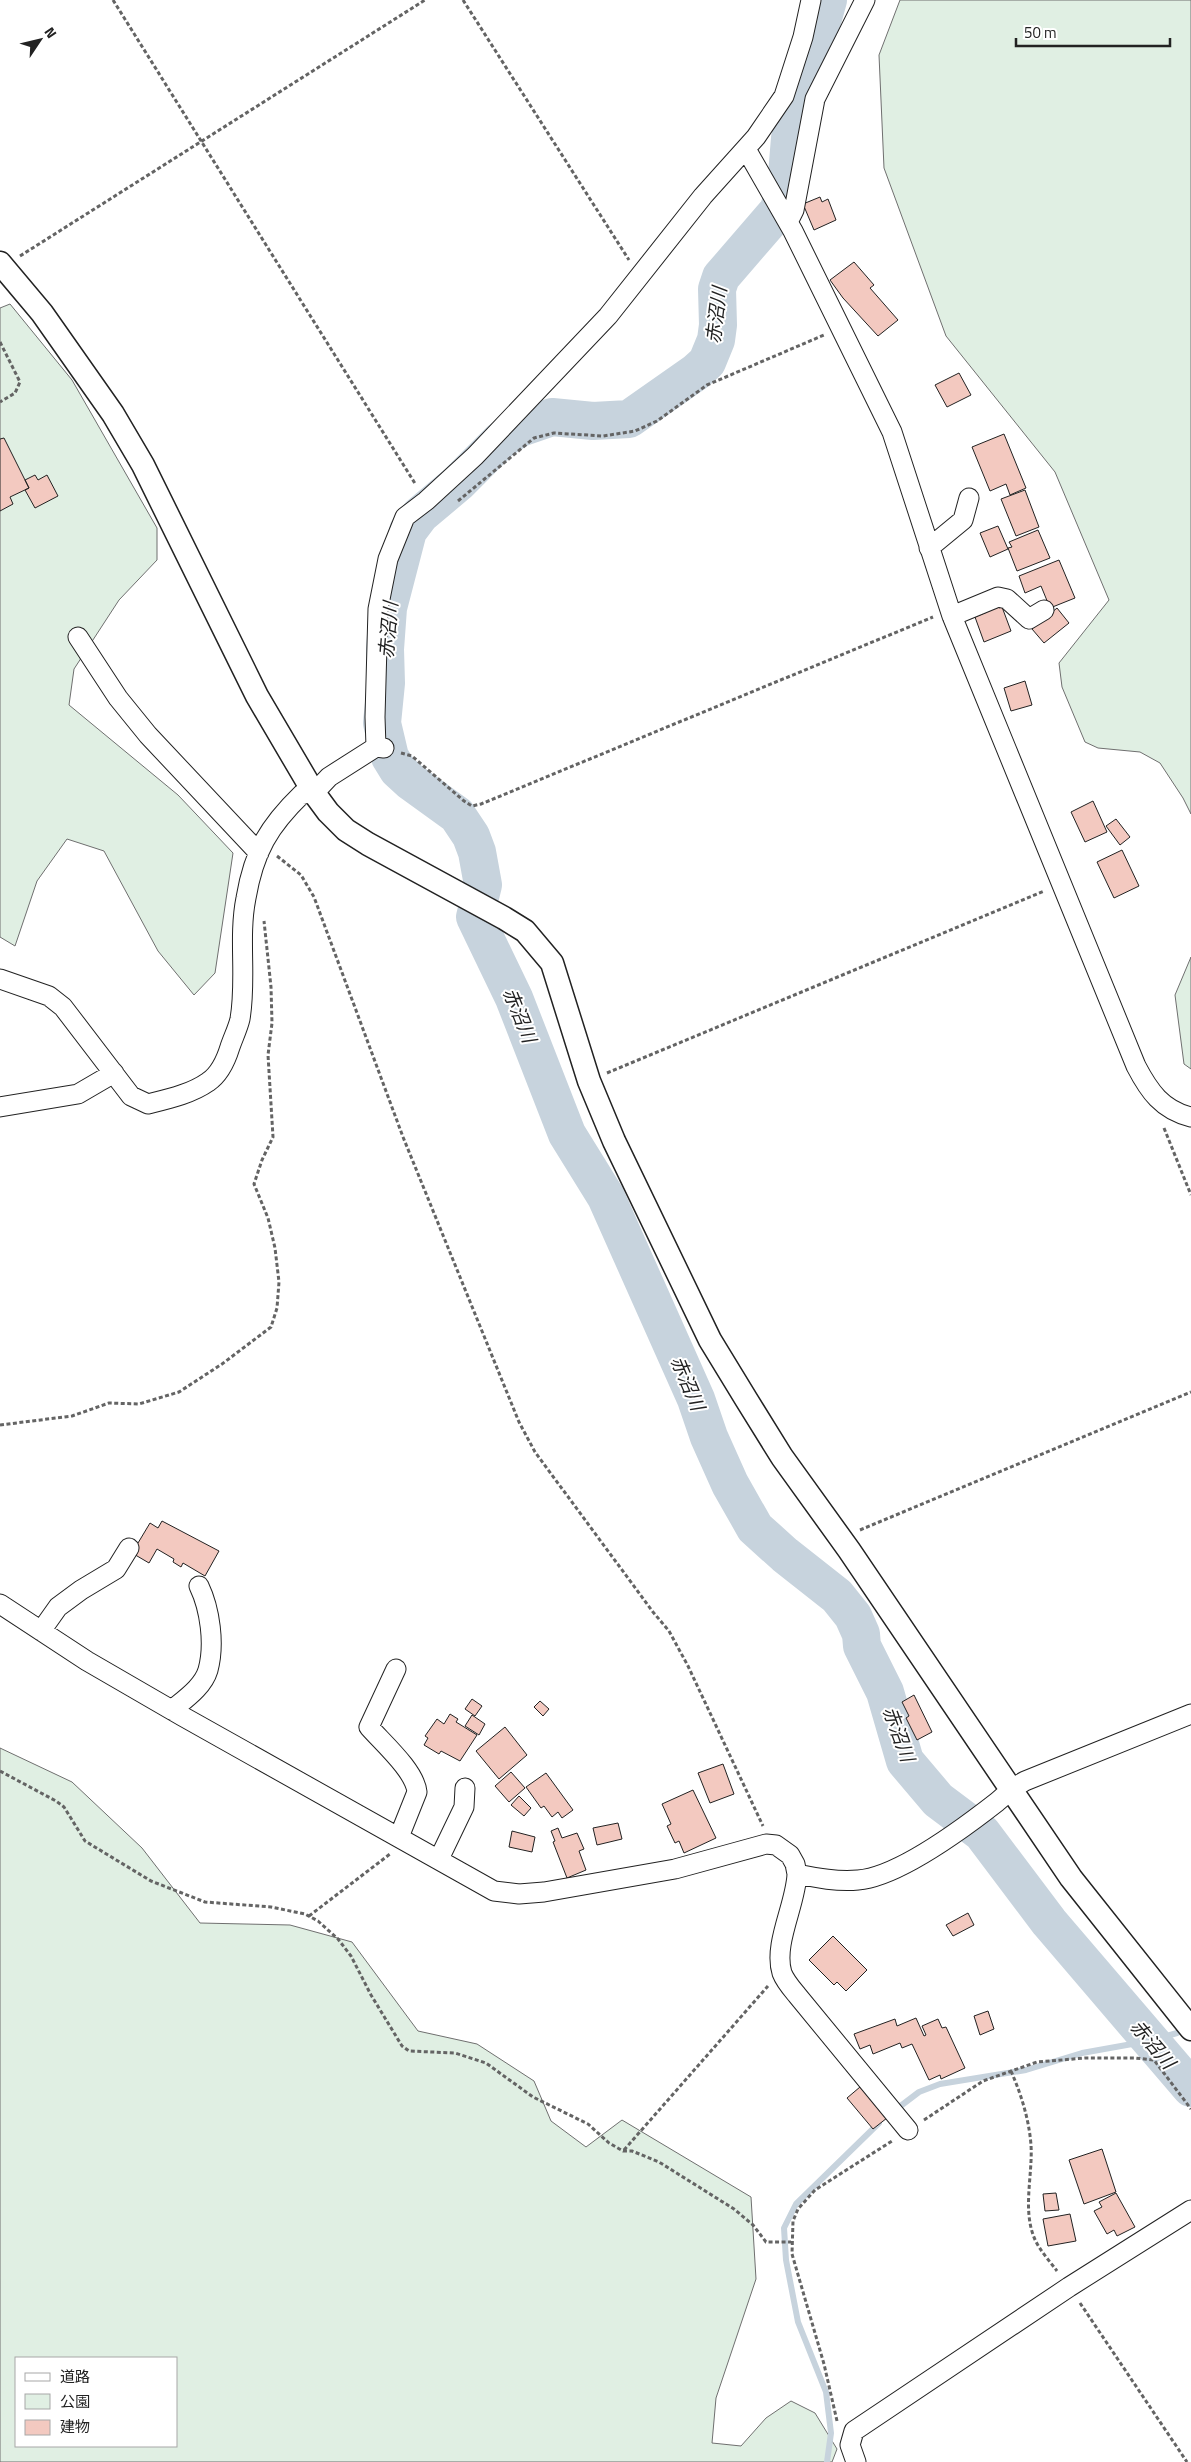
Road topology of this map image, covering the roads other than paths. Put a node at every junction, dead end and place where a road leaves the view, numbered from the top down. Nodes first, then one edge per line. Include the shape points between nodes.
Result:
1 (811, 0) edge
2 (865, 0) edge
3 (788, 85) junction
4 (814, 99) junction
5 (746, 149) junction
6 (788, 220) junction
7 (3, 270) edge
8 (969, 498) dead end
9 (929, 548) junction
10 (1044, 610) dead end
11 (951, 613) junction
12 (78, 638) dead end
13 (314, 793) junction
14 (260, 849) junction
15 (0, 979) edge
16 (114, 1073) junction
17 (0, 1107) edge
18 (1191, 1117) edge
19 (129, 1548) dead end
20 (198, 1586) dead end
21 (0, 1604) edge
22 (41, 1631) junction
23 (396, 1669) dead end
24 (172, 1710) junction
25 (1191, 1714) edge
26 (465, 1788) dead end
27 (1010, 1790) junction
28 (403, 1839) junction
29 (439, 1859) junction
30 (797, 1874) junction
31 (1188, 2025) edge
32 (908, 2130) road end
33 (1191, 2210) edge
34 (856, 2462) edge

1 - 3 street
2 - 4 street
3 - 4 street
3 - 5 street via 784,96
4 - 6 street via 794,210
5 - 6 street
5 - 13 street via 703,196 608,316 476,456 405,518 388,559 378,609 376,662 380,747 329,777
6 - 9 street via 892,432
7 - 13 street via 42,313 118,422 143,465 257,696
8 - 9 street via 963,520
9 - 11 street
10 - 11 street via 1029,619 1007,599 998,597
11 - 18 street via 1136,1066 1147,1088 1171,1110
12 - 14 street via 118,698 148,735
13 - 14 street via 302,794 285,811
13 - 27 street via 346,830 525,931 552,962 589,1081 640,1197 710,1340 782,1457
14 - 16 street via 249,884 242,936 240,1020 222,1067 209,1082 186,1094 148,1104 131,1096
15 - 16 street via 49,996 63,1007
16 - 17 street via 78,1094
19 - 22 street via 116,1569 58,1607
20 - 24 street via 208,1612 208,1670 196,1688
21 - 22 street
22 - 24 street
23 - 28 street via 369,1727 417,1787
24 - 28 street
25 - 27 street
26 - 29 street via 464,1807
27 - 30 street via 934,1846 894,1870 859,1880
27 - 31 street via 1072,1878
28 - 29 street
29 - 30 street via 494,1891 519,1894 675,1869 752,1847 772,1845 790,1855
30 - 32 street via 783,1938 782,1971 797,1996
33 - 34 street via 1069,2287 854,2431 844,2434

